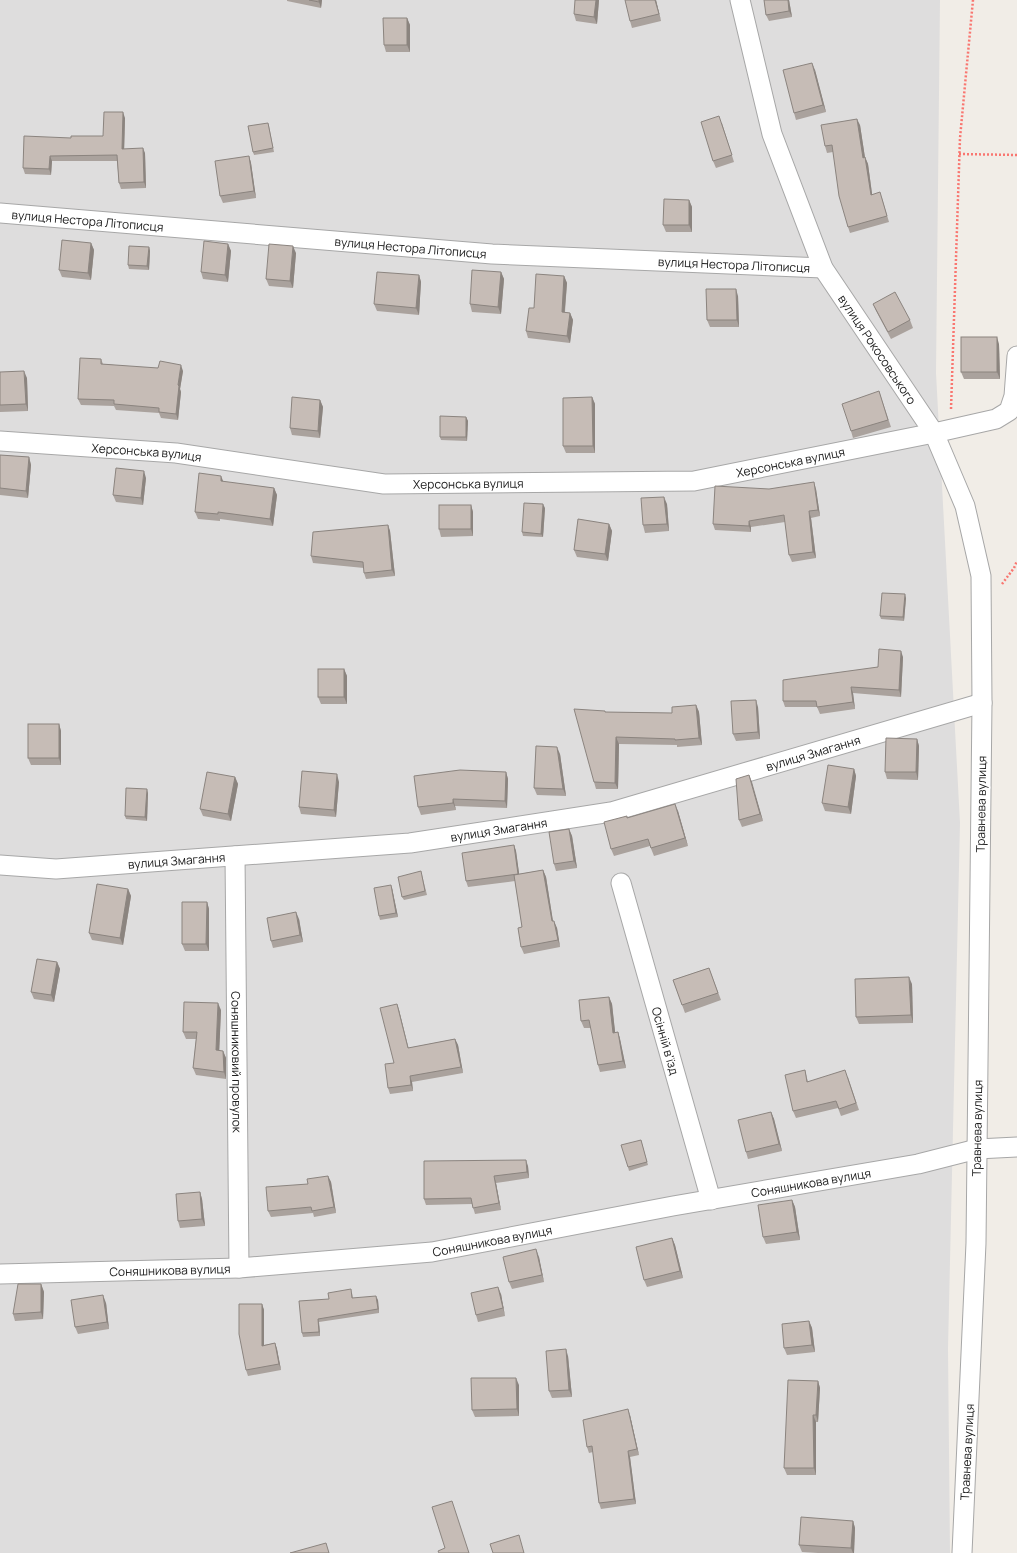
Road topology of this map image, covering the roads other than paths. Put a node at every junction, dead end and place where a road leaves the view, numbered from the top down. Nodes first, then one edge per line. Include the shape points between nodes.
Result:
1 (740, 0) edge
2 (0, 213) edge
3 (823, 268) junction
4 (1017, 356) edge
5 (942, 431) junction
6 (0, 441) edge
7 (982, 703) junction
8 (235, 856) junction
9 (0, 865) edge
10 (621, 883) dead end
11 (1017, 1147) edge
12 (977, 1149) junction
13 (711, 1200) junction
14 (239, 1268) junction
15 (0, 1274) edge
16 (962, 1553) edge

1 - 3 street, вулиця Рокосовського via 772,134
2 - 3 street, вулиця Нестора Літописця via 492,254
3 - 5 street, вулиця Рокосовського
4 - 5 street, Херсонська вулиця via 1014,396 1008,412 996,419
5 - 6 street, Херсонська вулиця via 694,481 384,484 176,453
5 - 7 street, вулиця Рокосовського via 966,506 981,576
7 - 8 street, вулиця Змагання via 611,812 410,843
7 - 12 street, Травнева вулиця
8 - 9 street, вулиця Змагання via 56,869
8 - 14 street, Соняшниковий провулок
10 - 13 street, Осінній в'їзд
11 - 12 street, Соняшникова вулиця
12 - 13 street, Соняшникова вулиця via 918,1164
12 - 16 street, Травнева вулиця via 976,1243
13 - 14 street, Соняшникова вулиця via 432,1252
14 - 15 street, Соняшникова вулиця

